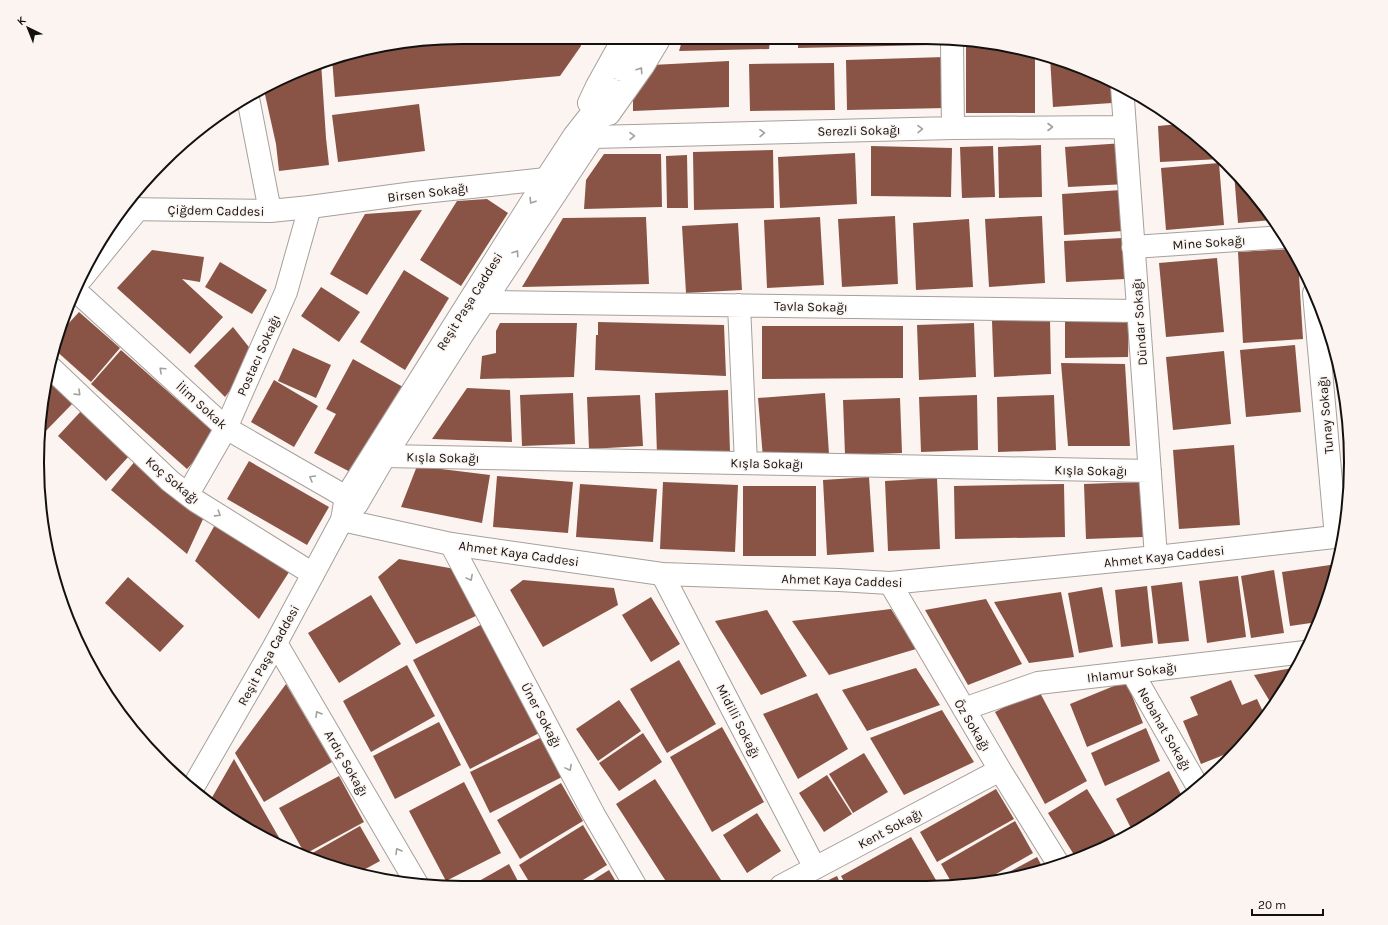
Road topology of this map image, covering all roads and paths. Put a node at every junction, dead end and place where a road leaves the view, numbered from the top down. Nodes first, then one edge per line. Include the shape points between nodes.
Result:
1 (620, 44) edge
2 (637, 44) edge
3 (656, 44) edge
4 (952, 45) edge
5 (1123, 93) edge
6 (249, 103) edge
7 (1125, 127) junction
8 (953, 128) junction
9 (585, 135) junction
10 (546, 179) junction
11 (310, 207) junction
12 (130, 209) edge
13 (270, 211) junction
14 (1278, 237) edge
15 (109, 239) edge
16 (1133, 247) junction
17 (79, 294) edge
18 (484, 302) junction
19 (739, 305) junction
20 (1138, 311) junction
21 (1316, 312) edge
22 (54, 371) edge
23 (226, 428) junction
24 (385, 456) junction
25 (746, 463) junction
26 (1150, 471) junction
27 (188, 494) junction
28 (346, 497) junction
29 (342, 520) junction
30 (1338, 529) edge
31 (1337, 536) edge
32 (451, 544) junction
33 (1156, 557) junction
34 (313, 574) junction
35 (662, 574) junction
36 (890, 583) junction
37 (276, 642) junction
38 (1298, 653) edge
39 (1132, 672) junction
40 (964, 709) junction
41 (1000, 770) junction
42 (1195, 782) edge
43 (195, 784) edge
44 (1055, 860) edge
45 (815, 868) junction
46 (413, 878) edge
47 (632, 881) edge
48 (790, 881) edge

1 - 9 street via 597,86
2 - 9 street, Reşit Paşa Caddesi
9 -> 3 street via 643,66
4 - 8 street
5 - 7 street, Dündar Sokağı
6 - 13 street
8 -> 7 street, Serezli Sokağı
7 - 16 street, Dündar Sokağı
9 -> 8 street, Serezli Sokağı
9 - 10 street, Reşit Paşa Caddesi
18 -> 9 street, Reşit Paşa Caddesi
10 - 11 street, Birsen Sokağı
10 -> 28 street, Reşit Paşa Caddesi
11 - 13 street, Çiğdem Caddesi
11 - 23 street, Postacı Sokağı via 286,292
12 - 13 street, Çiğdem Caddesi
12 - 15 street
14 - 16 street, Mine Sokağı
16 - 20 street, Dündar Sokağı
23 -> 17 street, İlim Sokak
18 - 19 street, Tavla Sokağı
18 - 24 street, Reşit Paşa Caddesi
19 - 20 street, Tavla Sokağı
19 - 25 street
20 - 26 street, Dündar Sokağı
21 - 30 street, Tunay Sokağı
22 -> 27 street, Koç Sokağı via 170,481
23 - 27 street, Postacı Sokağı
28 -> 23 street, İlim Sokak
24 - 25 street, Kışla Sokağı
24 - 29 street, Reşit Paşa Caddesi via 357,504
25 - 26 street, Kışla Sokağı
26 - 33 street, Dündar Sokağı
27 -> 34 street, Koç Sokağı
28 - 29 street, Reşit Paşa Caddesi
29 - 32 street, Ahmet Kaya Caddesi
29 - 34 street, Reşit Paşa Caddesi
31 - 33 street, Ahmet Kaya Caddesi
32 - 35 street, Ahmet Kaya Caddesi
32 -> 47 street, Üner Sokağı via 594,815
33 - 36 street, Ahmet Kaya Caddesi
34 - 37 street, Reşit Paşa Caddesi
35 - 36 street, Ahmet Kaya Caddesi
35 - 45 street, Midilli Sokağı
36 - 40 street, Öz Sokağı
37 - 43 street, Reşit Paşa Caddesi
46 -> 37 street, Ardıç Sokağı
38 - 39 street, Ihlamur Sokağı
39 - 40 street, Ihlamur Sokağı via 1038,683
39 - 42 street, Nebahat Sokağı
40 - 41 street, Öz Sokağı
41 - 44 street, Öz Sokağı
41 - 45 street, Kent Sokağı
45 - 48 street, Kent Sokağı

